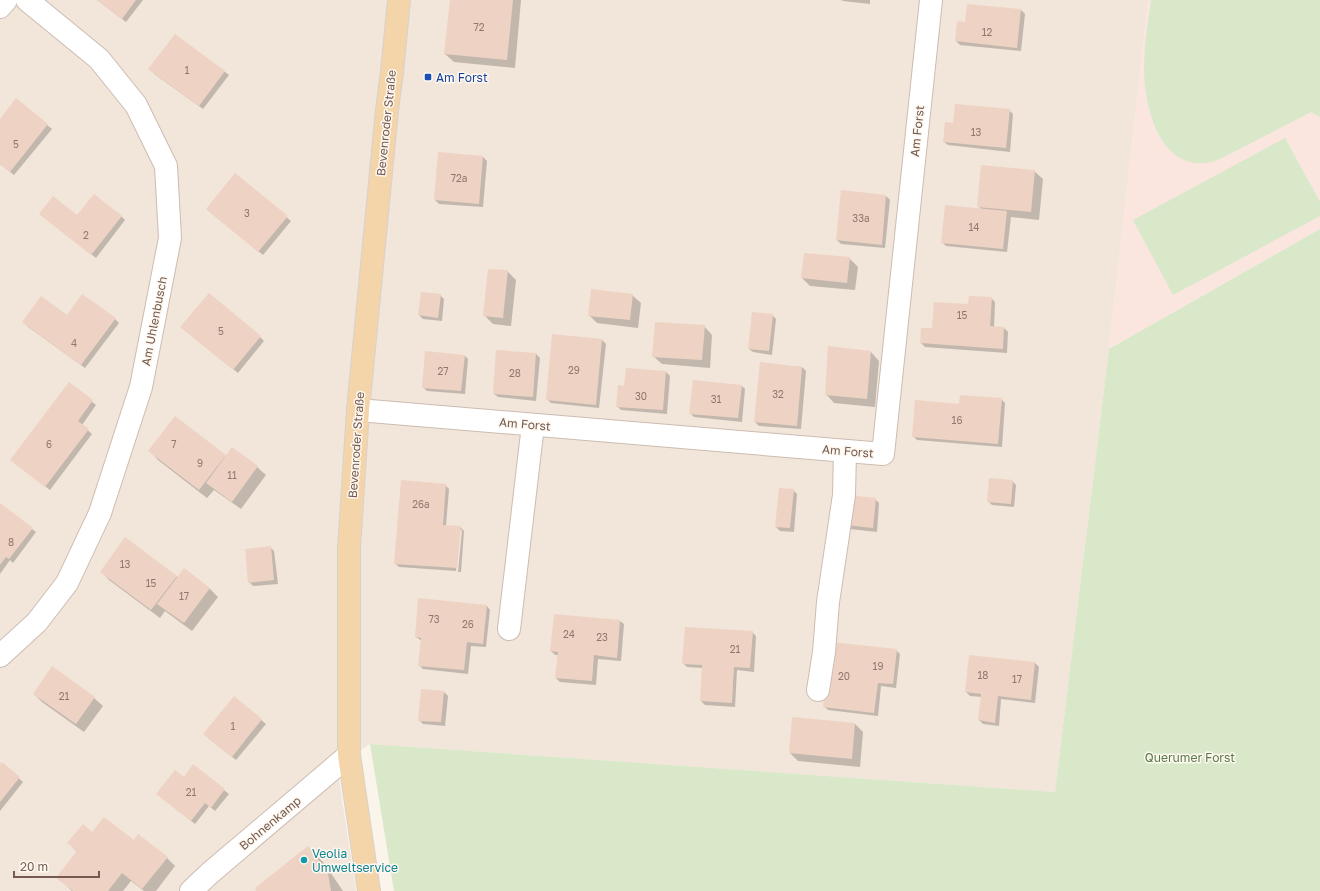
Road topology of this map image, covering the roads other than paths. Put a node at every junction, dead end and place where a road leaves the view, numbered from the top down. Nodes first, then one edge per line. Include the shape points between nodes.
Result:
1 (6, 0) edge
2 (28, 0) edge
3 (399, 0) edge
4 (931, 0) edge
5 (0, 7) edge
6 (358, 410) junction
7 (533, 425) junction
8 (845, 451) junction
9 (508, 629) dead end
10 (0, 656) edge
11 (818, 690) dead end
12 (349, 755) junction
13 (212, 882) edge
14 (191, 891) edge
15 (369, 891) edge

1 - 5 street
2 - 10 street, Am Uhlenbusch via 99,59 136,105 166,166 170,238 141,387 100,513 67,583 37,622
3 - 6 main road, Bevenroder Straße
4 - 8 street, Am Forst via 883,454
6 - 7 street, Am Forst
6 - 12 main road, Bevenroder Straße via 349,548
7 - 8 street, Am Forst
7 - 9 street
8 - 11 street via 844,496
12 - 13 street, Bohnenkamp
12 - 15 main road, Bevenroder Straße
13 - 14 street, Bohnenkamp

